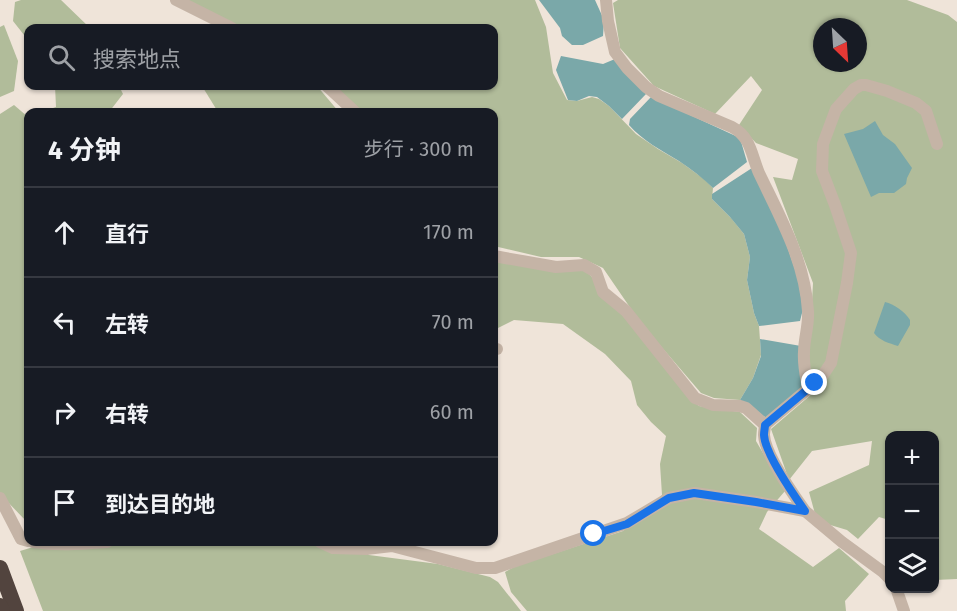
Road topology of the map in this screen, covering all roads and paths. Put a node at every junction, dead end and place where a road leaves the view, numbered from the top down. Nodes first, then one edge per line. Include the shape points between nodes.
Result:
1 (176, 0) edge
2 (606, 0) edge
3 (224, 24) edge
4 (331, 90) edge
5 (351, 108) edge
6 (937, 144) dead end
7 (498, 256) edge
8 (808, 389) junction
9 (765, 425) junction
10 (0, 498) edge
11 (805, 511) junction
12 (24, 534) edge
13 (329, 546) edge
14 (392, 546) edge
15 (392, 546) edge
16 (0, 568) edge
17 (885, 574) edge
18 (898, 593) edge
19 (0, 606) edge
20 (2, 611) edge
21 (16, 611) edge
22 (904, 611) edge

1 - 3 street
2 - 8 street via 615,52 646,87 732,127 746,140 791,238 800,267 808,313 804,354
4 - 5 street
6 - 8 street via 926,111 887,91 861,85 836,109 823,144 822,171 851,253 831,363
7 - 9 street via 556,267 584,265 596,272 603,292 626,311 695,398 713,405 746,408
8 - 9 street
9 - 11 street via 764,436 772,458
10 - 12 street
11 - 14 street via 694,493 669,498 627,524 495,568 476,568
11 - 17 street
13 - 15 street
16 - 21 highway
18 - 22 street
19 - 20 highway

